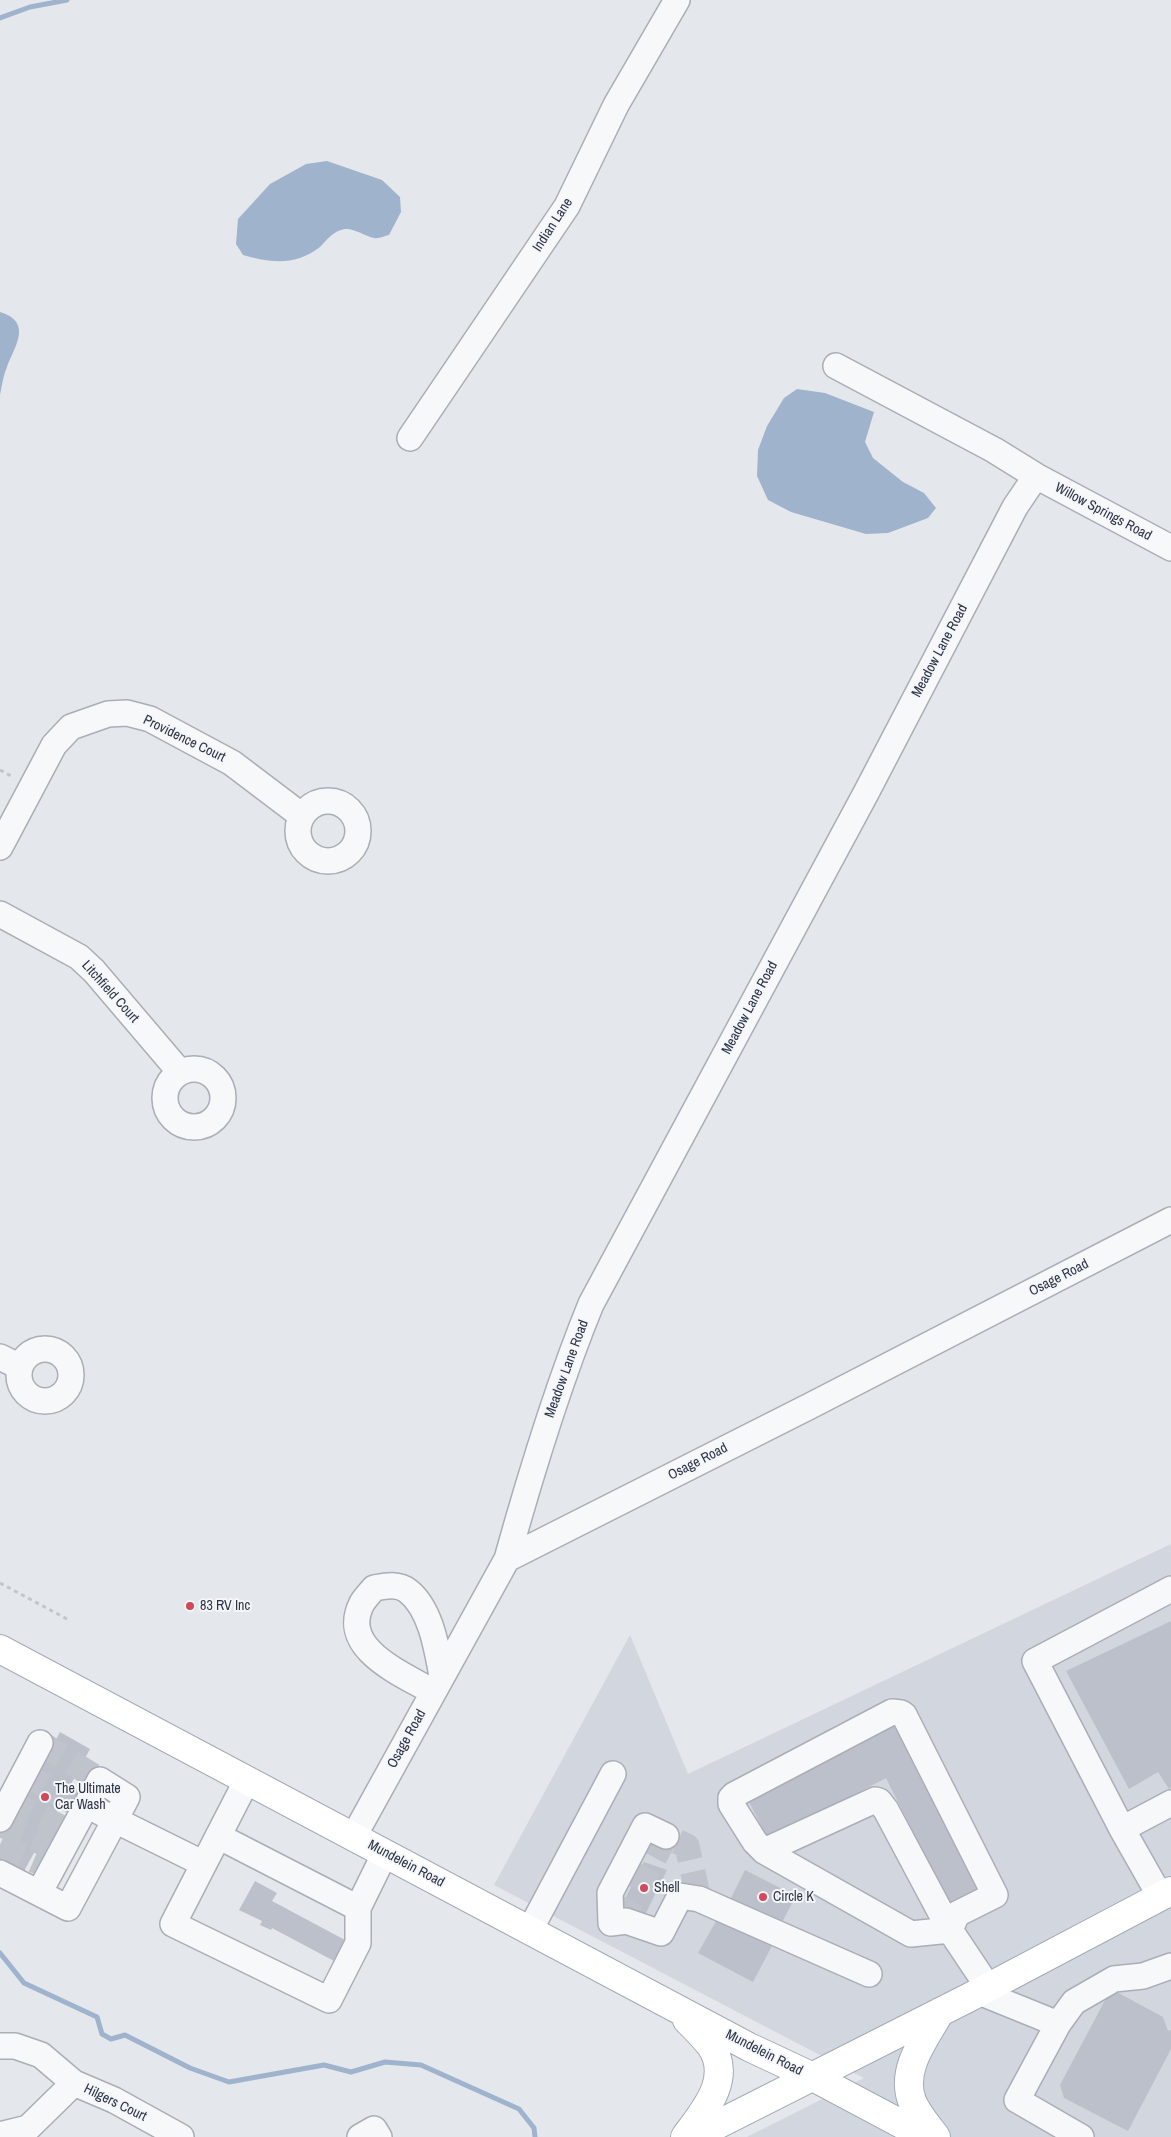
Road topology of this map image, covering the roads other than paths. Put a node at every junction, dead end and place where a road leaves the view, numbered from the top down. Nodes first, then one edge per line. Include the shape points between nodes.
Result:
1 (677, 0) edge
2 (836, 366) dead end
3 (410, 438) dead end
4 (1036, 476) junction
5 (1171, 548) edge
6 (302, 816) dead end
7 (0, 847) edge
8 (0, 914) edge
9 (180, 1072) dead end
10 (1171, 1220) edge
11 (507, 1559) junction
12 (1171, 1589) edge
13 (0, 1649) edge
14 (40, 1742) dead end
15 (614, 1774) dead end
16 (247, 1780) junction
17 (1171, 1803) edge
18 (0, 1819) edge
19 (1122, 1828) junction
20 (218, 1836) junction
21 (354, 1836) junction
22 (666, 1836) dead end
23 (64, 1847) junction
24 (764, 1851) junction
25 (97, 1853) junction
26 (385, 1853) junction
27 (204, 1864) junction
28 (0, 1873) edge
29 (1166, 1894) edge
30 (358, 1908) junction
31 (530, 1930) junction
32 (950, 1930) junction
33 (1171, 1966) edge
34 (869, 1974) dead end
35 (984, 1990) junction
36 (676, 2008) junction
37 (940, 2012) junction
38 (1058, 2024) junction
39 (0, 2046) edge
40 (813, 2077) junction
41 (74, 2083) junction
42 (0, 2135) edge
43 (181, 2137) edge
44 (360, 2137) edge
45 (378, 2137) edge
46 (685, 2137) edge
47 (693, 2137) edge
48 (926, 2137) edge
49 (936, 2137) edge
50 (1081, 2137) edge

1 - 3 street, Indian Lane via 616,105 567,206
2 - 4 street, Willow Springs Road via 994,450
4 - 5 street, Willow Springs Road
4 - 11 street, Meadow Lane Road via 1015,507 866,793 591,1304 531,1473
6 - 7 street, Providence Court via 232,763 150,719 126,713 108,714 71,727 54,745
8 - 9 street, Litchfield Court via 79,957
10 - 11 street, Osage Road
11 - 21 street, Osage Road
12 - 19 street via 1036,1661
13 - 16 main road, Mundelein Road
14 - 18 street
15 - 31 street
16 - 20 street
16 - 21 main road, Mundelein Road
17 - 19 street
19 - 29 street
20 - 27 street
20 - 30 street
21 - 26 main road, Mundelein Road
22 - 34 street via 645,1826 610,1893 611,1923 626,1921 661,1933 680,1896 700,1899
23 - 25 street
23 - 25 street
23 - 25 street
23 - 28 street
24 - 32 street via 911,1934
24 - 32 street via 875,1800 879,1801
24 - 32 street via 732,1804 734,1794 892,1712 901,1713 995,1896 958,1914
25 - 27 street
26 - 30 street
26 - 31 main road, Mundelein Road
27 - 30 street via 173,1924 329,2000 358,1943
29 - 35 main road
31 - 36 main road, Mundelein Road
32 - 35 street
33 - 38 street via 1143,1976 1114,1979 1074,2002
35 - 37 main road
35 - 38 street
36 - 40 main road, Mundelein Road
36 - 46 main road via 711,2047 720,2067 717,2089
37 - 40 main road
37 - 49 main road via 911,2065 908,2082 912,2101
38 - 50 street via 1017,2100
39 - 41 street, Hilgers Court via 15,2046 41,2055
40 - 47 main road
40 - 48 main road, Mundelein Road
41 - 42 street, Hilgers Court via 28,2128
41 - 43 street, Hilgers Court via 114,2100
44 - 45 street via 374,2129

